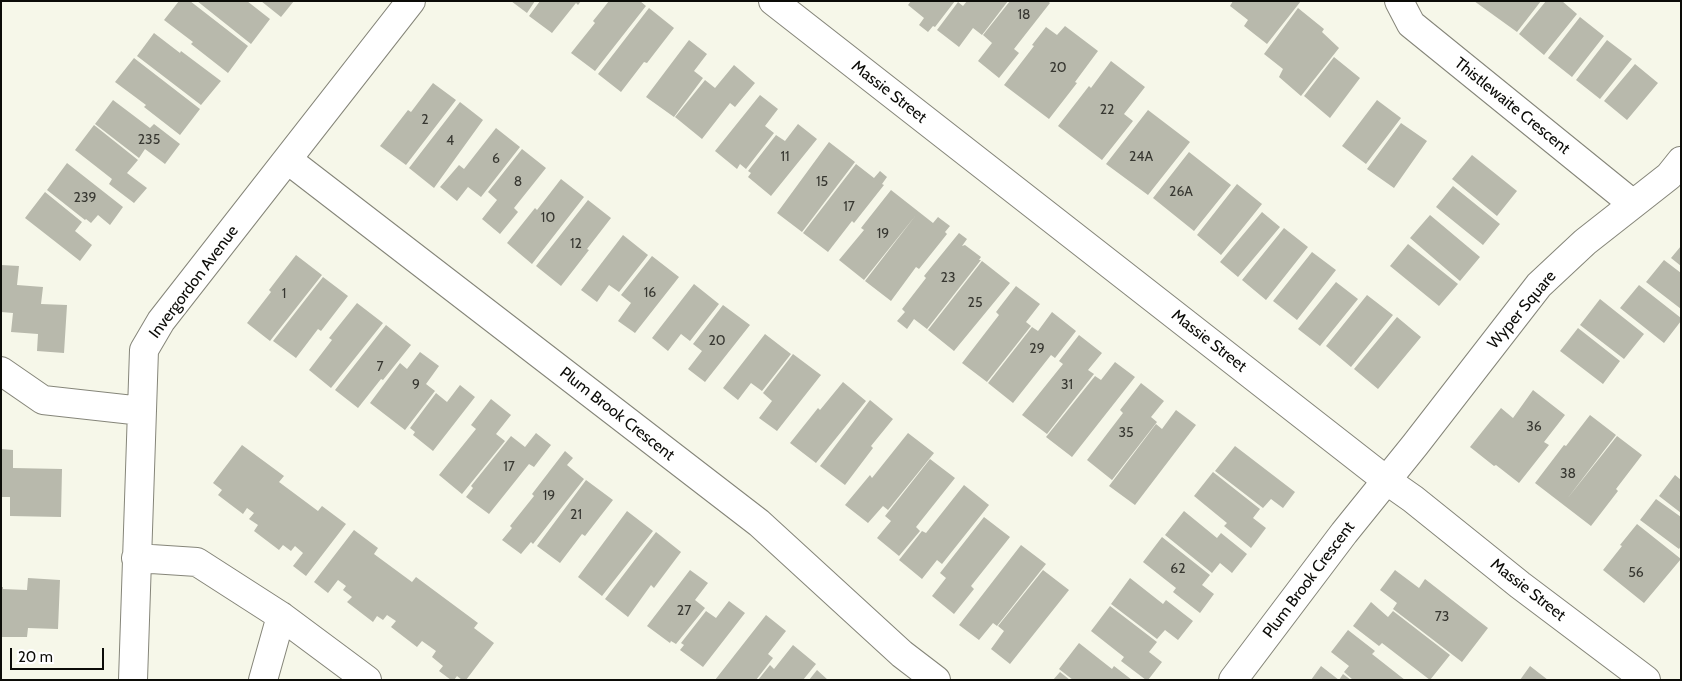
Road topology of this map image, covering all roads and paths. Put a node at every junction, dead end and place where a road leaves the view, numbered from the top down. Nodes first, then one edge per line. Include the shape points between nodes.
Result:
1 (411, 1) edge
2 (773, 1) edge
3 (1399, 1) edge
4 (288, 160) junction
5 (1681, 161) edge
6 (1633, 204) junction
7 (1, 371) edge
8 (142, 411) junction
9 (1386, 480) junction
10 (136, 558) junction
11 (281, 616) junction
12 (133, 680) edge
13 (263, 680) edge
14 (368, 680) edge
15 (936, 680) edge
16 (1233, 680) edge
17 (1646, 680) edge

1 - 4 street, Invergordon Avenue
2 - 9 street, Massie Street
3 - 6 street, Thistlewaite Crescent via 1412,24
4 - 8 street, Invergordon Avenue via 161,321 144,350
4 - 15 street, Plum Brook Crescent via 759,523 902,654
5 - 6 street, Wyper Square via 1669,176
6 - 9 street, Wyper Square via 1585,242 1539,285
7 - 8 street via 43,400
8 - 10 street, Invergordon Avenue
9 - 16 street, Plum Brook Crescent
9 - 17 street, Massie Street
10 - 11 street via 197,562
10 - 12 street, Invergordon Avenue
11 - 13 street
11 - 14 street

